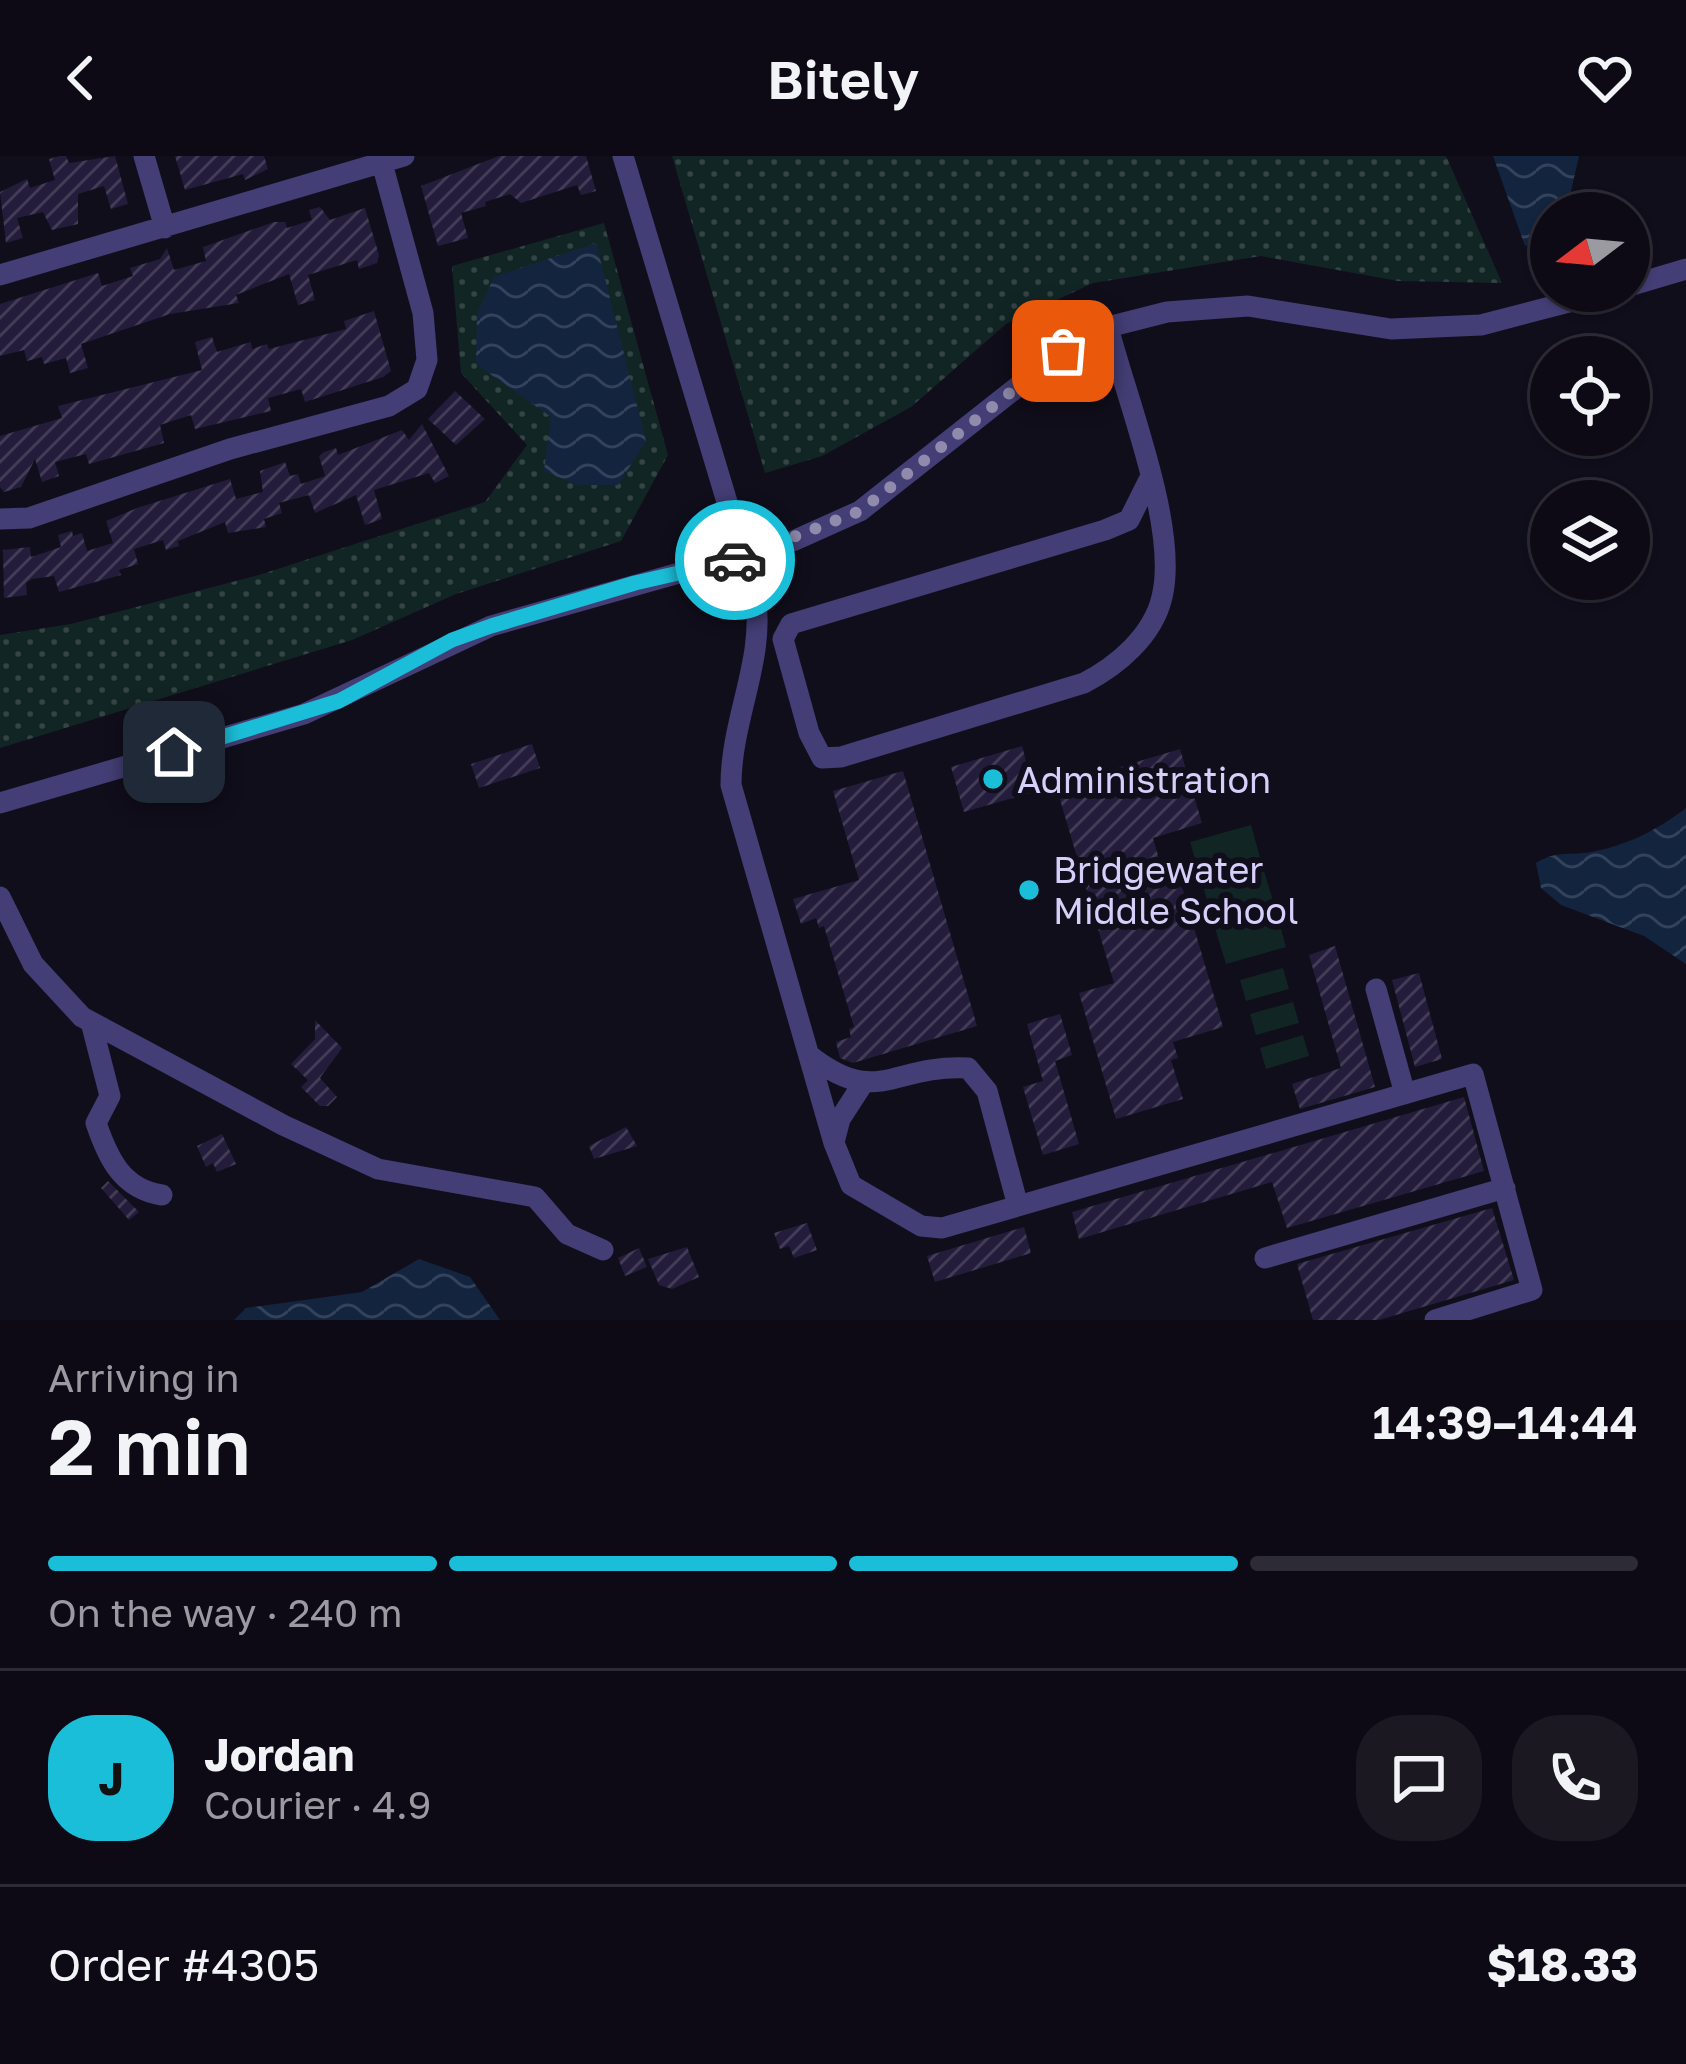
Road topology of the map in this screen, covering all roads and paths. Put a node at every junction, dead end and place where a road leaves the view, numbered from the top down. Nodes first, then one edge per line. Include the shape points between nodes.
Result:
1 (144, 156) edge
2 (404, 156) edge
3 (622, 156) edge
4 (381, 159) edge
5 (165, 228) junction
6 (1686, 269) edge
7 (0, 275) edge
8 (1650, 280) edge
9 (1531, 312) edge
10 (1108, 327) junction
11 (1149, 480) junction
12 (0, 519) edge
13 (745, 559) junction
14 (0, 803) edge
15 (0, 897) edge
16 (1376, 989) dead end
17 (92, 1022) junction
18 (809, 1054) junction
19 (862, 1085) junction
20 (1405, 1094) junction
21 (834, 1143) junction
22 (1504, 1188) junction
23 (162, 1195) dead end
24 (1018, 1205) junction
25 (603, 1250) dead end
26 (1265, 1258) dead end
27 (1435, 1320) edge

1 - 5 street
2 - 4 street
3 - 13 street
4 - 5 street
4 - 12 street via 426,337 424,374 404,401 230,449 29,518
5 - 7 street
6 - 8 street
9 - 10 street via 1481,325 1390,329 1248,306 1167,312
10 - 11 street
10 - 13 street via 1063,351 860,511
11 - 11 street via 1129,520 1105,530 791,624 783,640 822,758 1062,690 1112,668 1162,599 1166,541
13 - 14 street via 491,626 304,714
13 - 18 street via 760,627 731,740 730,785
15 - 17 street via 33,964
16 - 20 street
17 - 23 street via 110,1096 96,1124 104,1151 133,1185
17 - 25 street via 378,1169 535,1197 567,1234
18 - 19 street
18 - 21 street
19 - 21 street
19 - 24 street via 935,1066 968,1068 987,1091
20 - 22 street via 1473,1074
20 - 24 street
21 - 24 street via 850,1185 921,1226 942,1228
22 - 26 street
22 - 27 street via 1532,1290

